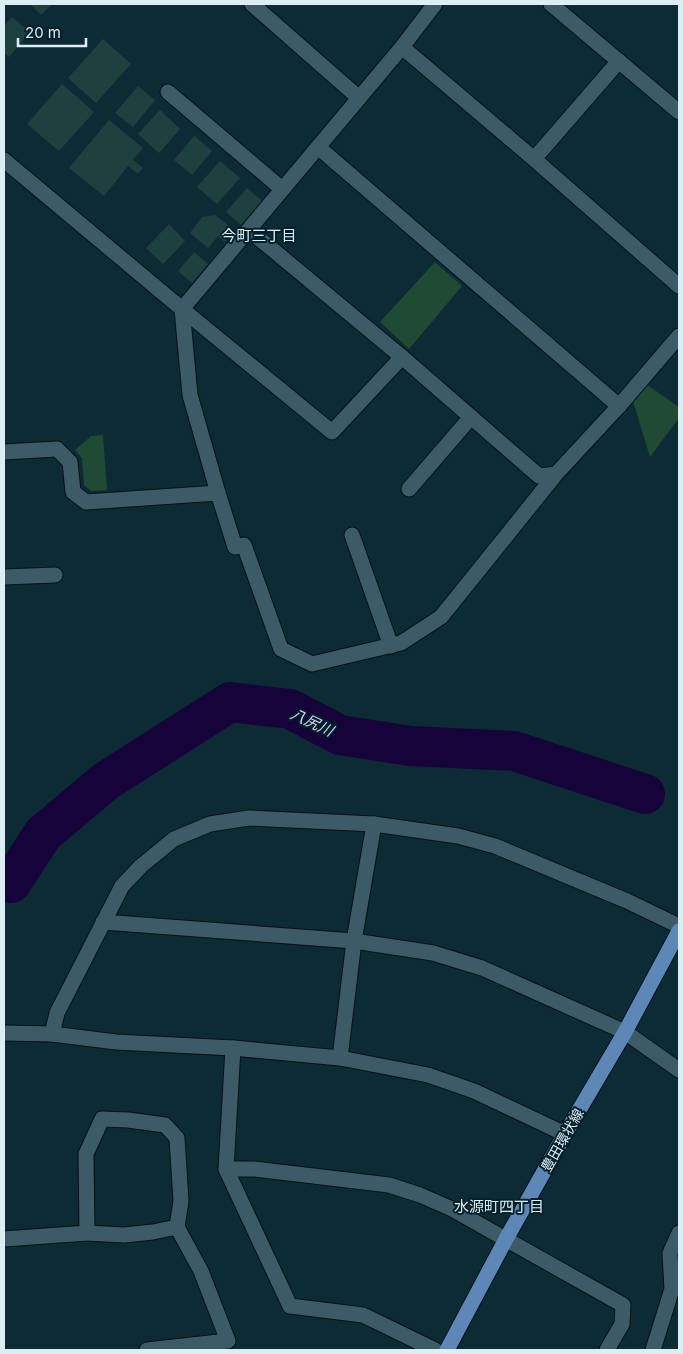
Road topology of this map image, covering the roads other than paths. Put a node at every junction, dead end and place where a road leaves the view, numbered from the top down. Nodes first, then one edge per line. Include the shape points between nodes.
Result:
1 (252, 4) edge
2 (435, 4) edge
3 (551, 4) edge
4 (402, 47) junction
5 (619, 61) junction
6 (168, 92) dead end
7 (359, 98) junction
8 (679, 112) edge
9 (318, 146) junction
10 (534, 159) junction
11 (4, 160) edge
12 (282, 189) junction
13 (249, 230) junction
14 (679, 286) edge
15 (182, 310) junction
16 (679, 336) edge
17 (402, 357) junction
18 (619, 406) junction
19 (471, 418) junction
20 (4, 452) edge
21 (556, 474) junction
22 (409, 489) dead end
23 (218, 494) junction
24 (352, 535) dead end
25 (55, 575) dead end
26 (4, 577) edge
27 (391, 646) junction
28 (374, 824) junction
29 (103, 922) junction
30 (679, 926) edge
31 (679, 930) edge
32 (354, 941) junction
33 (625, 1032) junction
34 (4, 1033) edge
35 (52, 1034) junction
36 (233, 1048) junction
37 (340, 1058) junction
38 (679, 1070) edge
39 (565, 1134) junction
40 (226, 1169) junction
41 (177, 1227) junction
42 (87, 1232) junction
43 (679, 1232) edge
44 (4, 1239) edge
45 (506, 1239) junction
46 (147, 1350) edge
47 (435, 1350) edge
48 (448, 1350) edge
49 (607, 1350) edge
50 (653, 1350) edge

1 - 7 street
2 - 4 street
3 - 5 street
4 - 7 street
4 - 10 street
5 - 8 street
5 - 10 street
6 - 12 street
7 - 9 street
9 - 12 street
9 - 18 street
10 - 14 street
11 - 15 street
12 - 13 street
13 - 15 street
13 - 17 street
15 - 17 street via 332,432
15 - 23 street via 190,394
16 - 18 street
17 - 19 street
18 - 21 street
19 - 21 street via 539,476
19 - 22 street
20 - 23 street via 57,448 70,462 73,492 86,502
21 - 27 street via 441,617
23 - 27 street via 235,547 244,545 281,649 312,664
24 - 27 street
25 - 26 street
28 - 29 street via 249,818 210,824 174,839 141,866 122,886
28 - 30 street via 458,836 495,846
28 - 32 street
29 - 32 street
29 - 35 street via 57,1013
31 - 33 main road, 豊田環状線
32 - 33 street via 433,953 482,968
32 - 37 street
33 - 38 street
33 - 39 main road, 豊田環状線
34 - 35 street
35 - 36 street via 116,1042
36 - 37 street
36 - 40 street
37 - 39 street via 428,1074 474,1091
39 - 45 main road, 豊田環状線
40 - 45 street via 254,1169 390,1185 452,1209
40 - 47 street via 290,1306 363,1315
41 - 42 street via 124,1236
41 - 42 street via 180,1201 177,1138 165,1124 102,1119 86,1154
41 - 46 street via 201,1271 228,1341
42 - 44 street
43 - 50 street via 670,1253 672,1289
45 - 48 main road, 豊田環状線
45 - 49 street via 623,1305 622,1324

